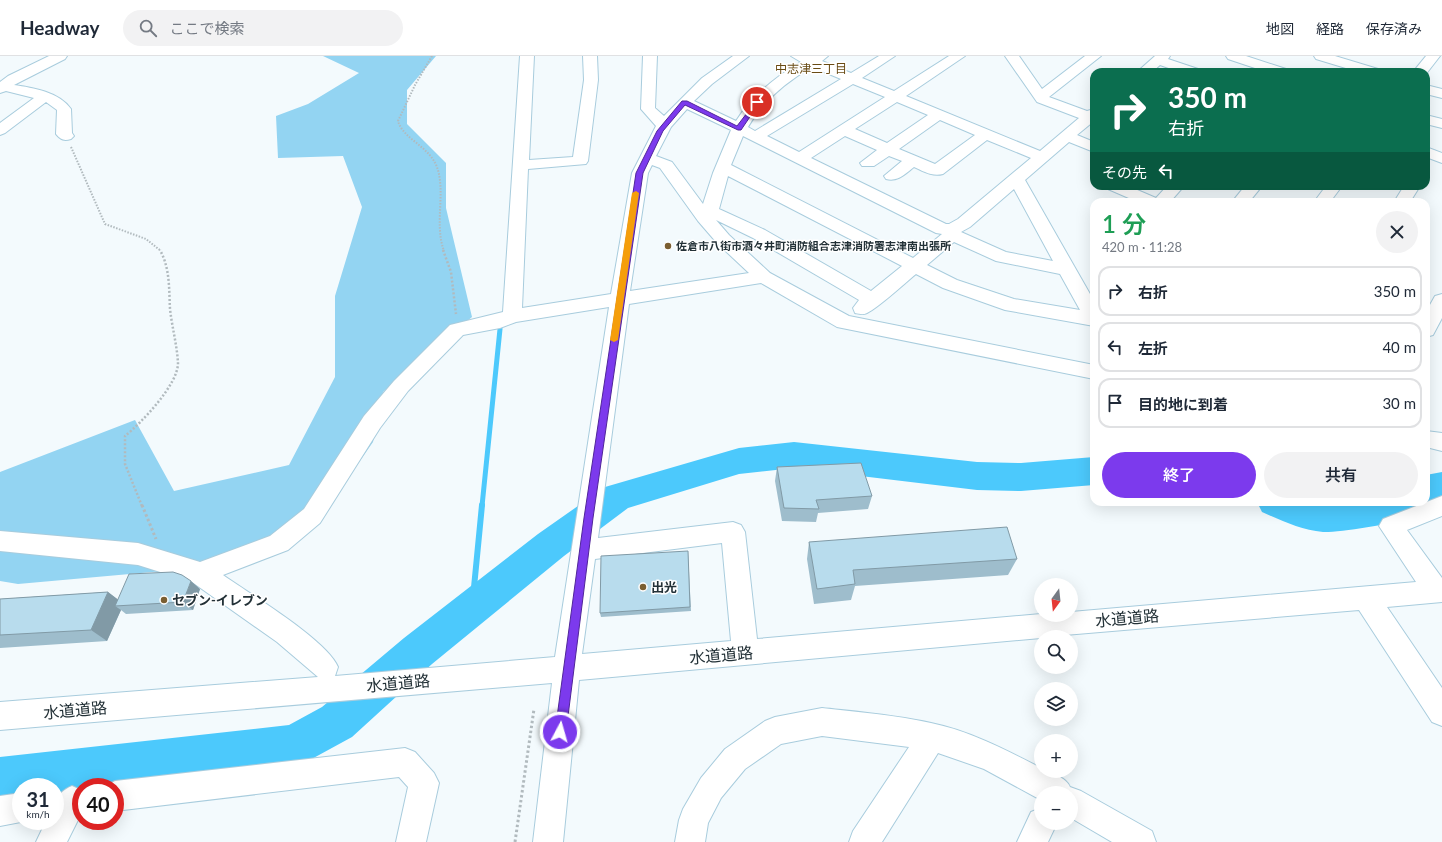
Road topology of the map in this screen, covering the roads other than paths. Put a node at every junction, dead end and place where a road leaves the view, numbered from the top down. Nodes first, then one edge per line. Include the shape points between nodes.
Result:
1 (60, 56) edge
2 (527, 56) edge
3 (590, 56) edge
4 (662, 56) edge
5 (742, 56) edge
6 (888, 56) edge
7 (958, 56) edge
8 (1030, 56) edge
9 (1094, 56) edge
10 (1233, 56) edge
11 (1321, 56) edge
12 (1367, 56) edge
13 (1433, 56) edge
14 (810, 58) edge
15 (1161, 58) edge
16 (650, 60) edge
17 (1015, 60) edge
18 (1149, 68) edge
19 (1184, 68) edge
20 (1269, 68) edge
21 (1350, 68) edge
22 (1357, 68) edge
23 (1423, 68) edge
24 (851, 79) junction
25 (2, 88) edge
26 (1430, 90) edge
27 (1442, 94) edge
28 (44, 97) junction
29 (895, 97) junction
30 (1040, 97) junction
31 (684, 102) junction
32 (1090, 114) edge
33 (938, 115) junction
34 (1090, 117) edge
35 (1430, 120) edge
36 (1442, 124) edge
37 (664, 125) junction
38 (738, 128) junction
39 (0, 130) edge
40 (844, 130) junction
41 (985, 134) junction
42 (66, 136) road end
43 (1066, 136) junction
44 (755, 137) junction
45 (1090, 146) edge
46 (888, 149) junction
47 (1042, 157) junction
48 (647, 158) junction
49 (800, 158) junction
50 (913, 160) junction
51 (868, 163) dead end
52 (521, 165) junction
53 (723, 167) junction
54 (892, 176) dead end
55 (1016, 179) junction
56 (1121, 190) edge
57 (1172, 190) edge
58 (1250, 190) edge
59 (1136, 198) edge
60 (1165, 198) edge
61 (1244, 198) edge
62 (707, 214) junction
63 (952, 233) junction
64 (914, 266) junction
65 (1067, 269) junction
66 (764, 277) junction
67 (620, 299) junction
68 (873, 300) junction
69 (1442, 300) edge
70 (1090, 312) edge
71 (512, 316) junction
72 (1090, 318) edge
73 (1430, 319) edge
74 (844, 322) junction
75 (1090, 371) edge
76 (1430, 440) edge
77 (1442, 442) edge
78 (1442, 506) edge
79 (0, 541) edge
80 (584, 550) junction
81 (200, 573) junction
82 (1440, 591) edge
83 (1365, 597) junction
84 (745, 652) junction
85 (567, 668) junction
86 (330, 678) junction
87 (1442, 712) edge
88 (0, 716) edge
89 (932, 737) junction
90 (1045, 786) edge
91 (124, 795) edge
92 (69, 802) edge
93 (1078, 805) edge
94 (12, 809) edge
95 (0, 811) edge
96 (1038, 830) edge
97 (51, 842) edge
98 (411, 842) edge
99 (548, 842) edge
100 (690, 842) edge
101 (864, 842) edge
102 (1032, 842) edge
103 (1141, 842) edge

1 - 25 street via 13,79
2 - 52 street
3 - 52 street via 591,80 580,161
4 - 16 street
5 - 31 street via 712,77
6 - 24 street
7 - 29 street
8 - 17 street
9 - 30 street
10 - 20 street
11 - 21 street
12 - 22 street
13 - 23 street
14 - 24 street
14 - 38 street via 768,90
15 - 18 street
15 - 19 street
16 - 37 street via 648,109
17 - 30 street
24 - 29 street
24 - 44 street
25 - 28 street
26 - 27 street
28 - 39 street
28 - 42 street via 59,103 64,109
29 - 33 street
29 - 40 street
30 - 32 street
31 - 37 street
31 - 38 street
33 - 41 street
33 - 46 street
34 - 43 street
35 - 36 street
37 - 48 street
38 - 44 street
38 - 53 street
40 - 46 street
40 - 49 street
41 - 47 street
41 - 50 street via 937,171
43 - 45 street
43 - 47 street
44 - 49 street
46 - 50 street
46 - 51 street
47 - 55 street
48 - 62 street via 666,164
48 - 67 street via 640,173
49 - 63 street
50 - 54 street
52 - 71 street
53 - 62 street
53 - 64 street
55 - 63 street
55 - 65 street
56 - 59 street
57 - 60 street
58 - 61 street
62 - 66 street via 723,239
62 - 68 street via 759,234
63 - 64 street
63 - 65 street via 1002,257
64 - 68 street
64 - 72 street via 950,284 987,298 1012,305
65 - 70 street
66 - 67 street
66 - 74 street
67 - 71 street
67 - 80 street
68 - 74 street
69 - 73 street
71 - 81 street via 456,330 401,386 372,422 312,516 279,543
74 - 75 street
76 - 77 street
78 - 82 street via 1391,526
79 - 81 street via 138,554
80 - 84 street via 733,532
80 - 85 street
81 - 86 street via 286,633
82 - 83 street, 水道道路
83 - 84 street, 水道道路
83 - 87 street
84 - 85 street, 水道道路
85 - 86 street, 水道道路 via 402,683
85 - 99 street
86 - 88 street, 水道道路
89 - 90 street via 991,757
89 - 100 street via 822,722 774,731 735,759 711,788 694,820
89 - 101 street
91 - 98 street via 405,762 424,783
92 - 97 street
93 - 103 street
94 - 95 street
96 - 102 street

